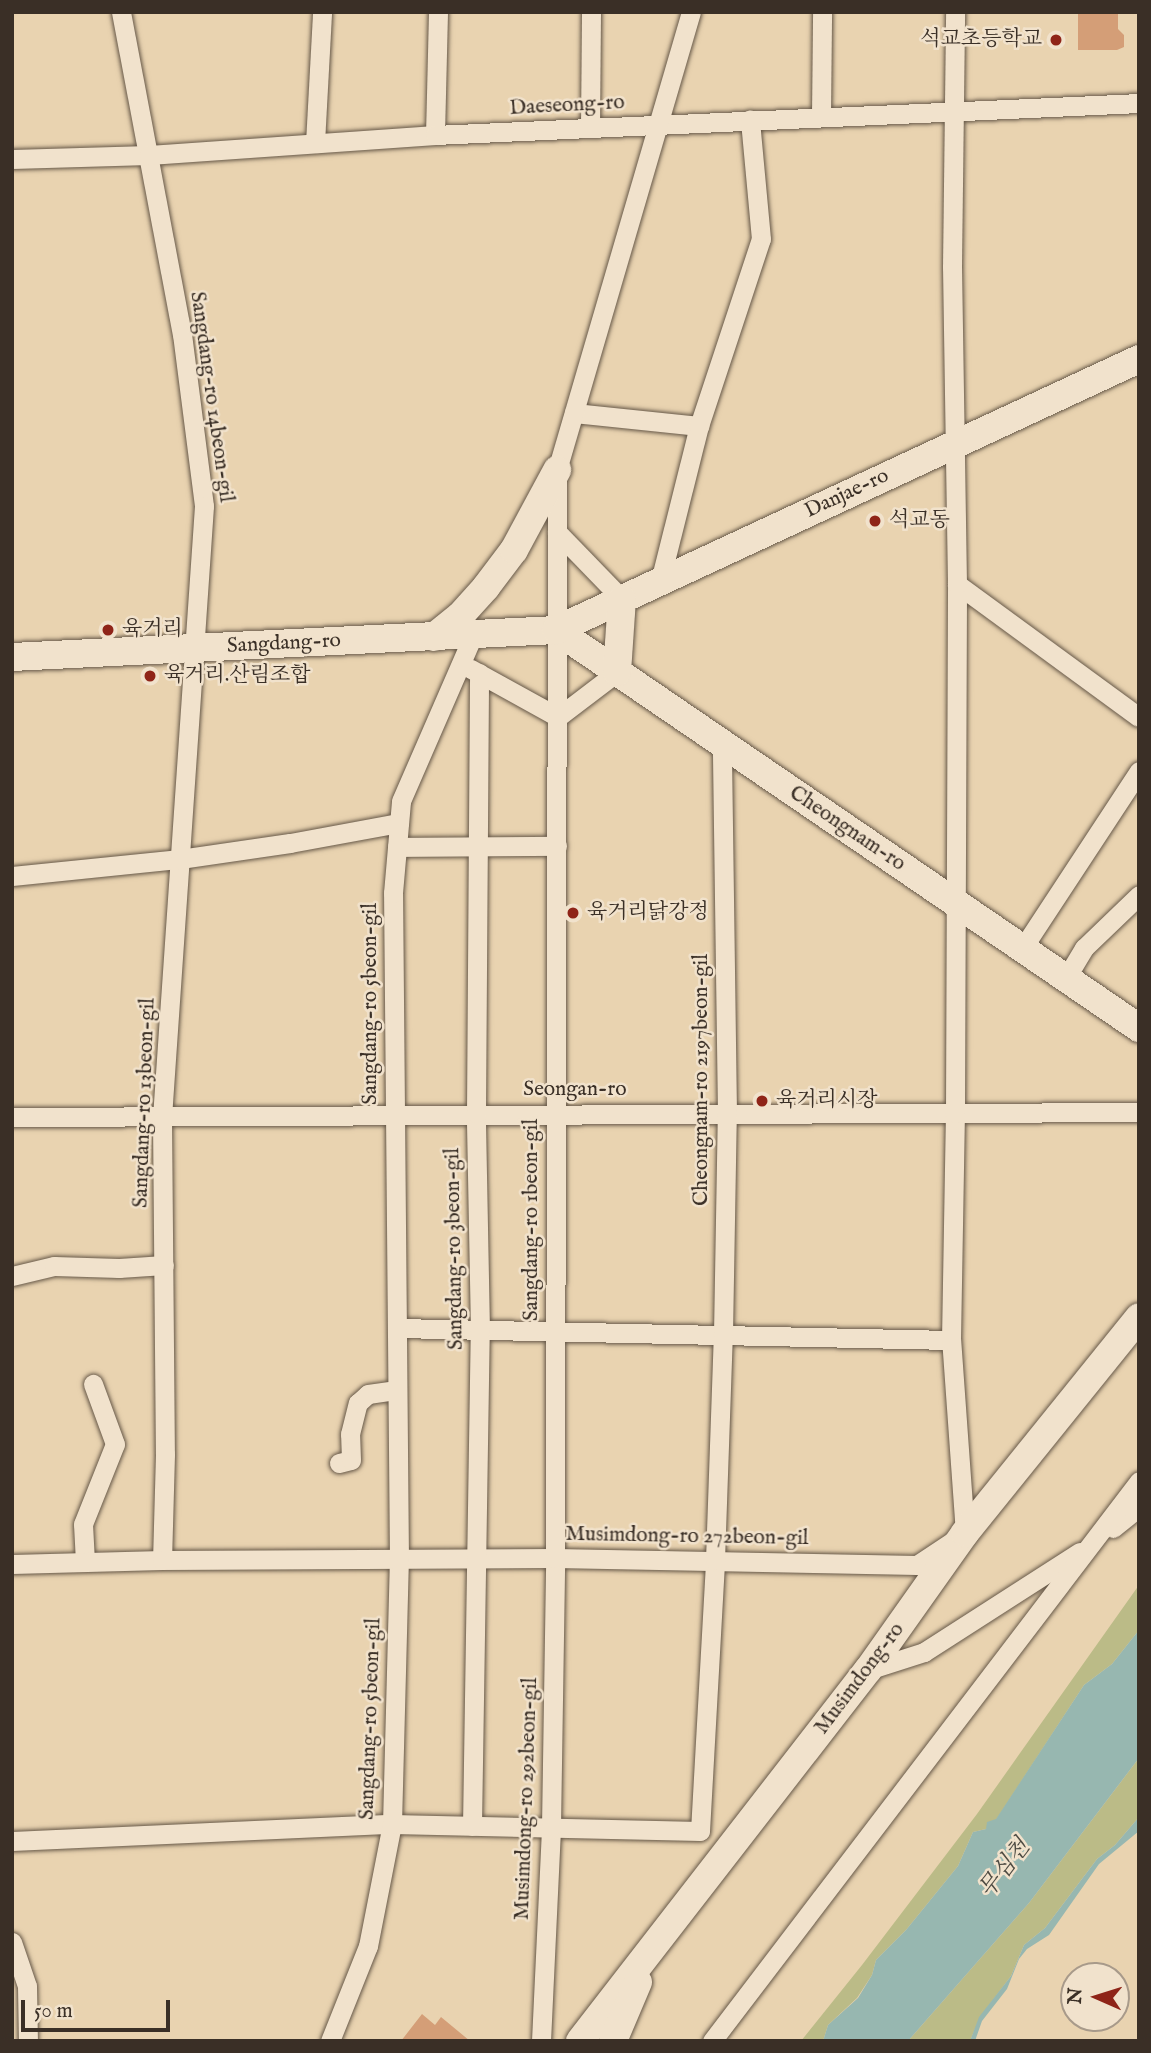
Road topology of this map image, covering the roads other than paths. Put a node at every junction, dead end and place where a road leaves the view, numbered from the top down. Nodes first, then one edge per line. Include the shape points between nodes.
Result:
1 (121, 12) edge
2 (322, 12) edge
3 (438, 12) edge
4 (591, 12) edge
5 (691, 12) edge
6 (822, 12) edge
7 (955, 12) edge
8 (1139, 103) edge
9 (955, 110) junction
10 (821, 116) junction
11 (750, 120) junction
12 (660, 124) junction
13 (590, 128) junction
14 (435, 135) junction
15 (315, 143) junction
16 (149, 155) junction
17 (12, 159) edge
18 (1139, 359) edge
19 (574, 413) junction
20 (699, 426) junction
21 (953, 445) junction
22 (557, 470) junction
23 (557, 532) junction
24 (660, 581) junction
25 (957, 584) junction
26 (622, 599) junction
27 (556, 630) junction
28 (474, 633) junction
29 (434, 637) junction
30 (197, 648) junction
31 (12, 657) edge
32 (470, 668) junction
33 (617, 672) junction
34 (558, 717) junction
35 (1139, 717) edge
36 (722, 743) junction
37 (1139, 771) edge
38 (399, 823) junction
39 (476, 846) junction
40 (557, 846) junction
41 (397, 847) junction
42 (180, 859) junction
43 (12, 876) edge
44 (1139, 895) edge
45 (955, 902) junction
46 (1022, 948) junction
47 (1066, 978) junction
48 (1139, 1028) edge
49 (1139, 1112) edge
50 (476, 1113) junction
51 (554, 1113) junction
52 (727, 1113) junction
53 (394, 1114) junction
54 (955, 1114) junction
55 (12, 1116) edge
56 (162, 1118) junction
57 (164, 1265) junction
58 (12, 1276) edge
59 (1139, 1317) edge
60 (397, 1328) junction
61 (480, 1331) junction
62 (555, 1334) junction
63 (723, 1334) junction
64 (951, 1340) junction
65 (93, 1384) dead end
66 (397, 1390) junction
67 (339, 1463) dead end
68 (1139, 1481) edge
69 (1139, 1507) edge
70 (965, 1532) junction
71 (1091, 1545) junction
72 (555, 1558) junction
73 (476, 1559) junction
74 (162, 1560) junction
75 (399, 1560) junction
76 (715, 1560) junction
77 (85, 1562) junction
78 (12, 1564) edge
79 (868, 1670) junction
80 (392, 1824) junction
81 (472, 1826) junction
82 (551, 1827) junction
83 (700, 1831) junction
84 (12, 1841) edge
85 (726, 1853) junction
86 (12, 1942) edge
87 (651, 1948) junction
88 (27, 2041) edge
89 (330, 2041) edge
90 (541, 2041) edge
91 (580, 2041) edge
92 (613, 2041) edge
93 (712, 2041) edge

1 - 16 street, Sangdang-ro 14beon-gil
2 - 15 street
3 - 14 street
4 - 13 street
5 - 12 street, Sangdang-ro 1beon-gil
6 - 10 street
7 - 9 street
8 - 9 street, Daeseong-ro
9 - 10 street, Daeseong-ro
9 - 21 street
10 - 11 street, Daeseong-ro
11 - 12 street, Daeseong-ro
11 - 20 street via 761,239
12 - 13 street, Daeseong-ro
12 - 19 street, Sangdang-ro 1beon-gil
13 - 14 street, Daeseong-ro
14 - 15 street, Daeseong-ro
15 - 16 street, Daeseong-ro
16 - 17 street, Daeseong-ro
16 - 30 street, Sangdang-ro 14beon-gil via 182,334 204,506
18 - 21 street, Danjae-ro
19 - 20 street
19 - 22 street, Sangdang-ro 1beon-gil
20 - 24 street
21 - 24 street, Danjae-ro
21 - 25 street
22 - 23 street, Sangdang-ro 1beon-gil
22 - 29 street via 507,559 460,616
23 - 26 street
23 - 27 street, Sangdang-ro 1beon-gil
24 - 26 street, Danjae-ro
25 - 35 street
25 - 45 street
26 - 27 street, Danjae-ro
26 - 33 street
27 - 28 street, Sangdang-ro
27 - 33 street, Cheongnam-ro
27 - 34 street, Sangdang-ro 1beon-gil
28 - 29 street, Sangdang-ro
28 - 32 street, Sangdang-ro 5beon-gil
29 - 30 street, Sangdang-ro
30 - 31 street, Sangdang-ro
30 - 42 street, Sangdang-ro 13beon-gil
32 - 34 street
32 - 38 street, Sangdang-ro 5beon-gil via 401,801
32 - 39 street, Sangdang-ro 3beon-gil
33 - 34 street
33 - 36 street, Cheongnam-ro
34 - 40 street, Sangdang-ro 1beon-gil
36 - 45 street, Cheongnam-ro
36 - 52 street, Cheongnam-ro 2197beon-gil
37 - 46 street
38 - 41 street, Sangdang-ro 5beon-gil
38 - 42 street
39 - 40 street
39 - 41 street
39 - 50 street, Sangdang-ro 3beon-gil
40 - 51 street, Sangdang-ro 1beon-gil
41 - 53 street, Sangdang-ro 5beon-gil
42 - 43 street
42 - 56 street, Sangdang-ro 13beon-gil
44 - 47 street via 1084,948
45 - 46 street, Cheongnam-ro
45 - 54 street
46 - 47 street, Cheongnam-ro
47 - 48 street, Cheongnam-ro
49 - 54 street, Seongan-ro
50 - 51 street, Seongan-ro
50 - 53 street, Seongan-ro
50 - 61 street, Sangdang-ro 3beon-gil
51 - 52 street, Seongan-ro
51 - 62 street, Sangdang-ro 1beon-gil
52 - 54 street, Seongan-ro
52 - 63 street, Cheongnam-ro 2197beon-gil
53 - 56 street, Seongan-ro
53 - 60 street, Sangdang-ro 5beon-gil
54 - 64 street
55 - 56 street, Seongan-ro
56 - 57 street, Sangdang-ro 13beon-gil
57 - 58 street via 54,1266
57 - 74 street, Sangdang-ro 13beon-gil
59 - 70 street, Musimdong-ro
60 - 61 street
60 - 66 street, Sangdang-ro 5beon-gil
61 - 62 street
61 - 73 street, Sangdang-ro 3beon-gil
62 - 63 street
62 - 72 street, Sangdang-ro 1beon-gil
63 - 64 street
63 - 76 street, Cheongnam-ro 2197beon-gil
64 - 70 street
65 - 77 street via 115,1444 83,1524
66 - 67 street via 368,1394 358,1403 350,1434 351,1461
66 - 75 street, Sangdang-ro 5beon-gil
68 - 71 street
69 - 71 street
70 - 76 street, Musimdong-ro 272beon-gil via 917,1564
70 - 79 street, Musimdong-ro
71 - 79 street via 925,1652
71 - 93 street
72 - 73 street, Musimdong-ro 272beon-gil
72 - 76 street, Musimdong-ro 272beon-gil
72 - 82 street, Musimdong-ro 292beon-gil
73 - 75 street, Musimdong-ro 272beon-gil
73 - 81 street, Sangdang-ro 3beon-gil
74 - 75 street, Musimdong-ro 272beon-gil
74 - 77 street, Musimdong-ro 272beon-gil
75 - 80 street, Sangdang-ro 5beon-gil
76 - 83 street, Cheongnam-ro 2197beon-gil
77 - 78 street, Musimdong-ro 272beon-gil
79 - 85 street, Musimdong-ro
80 - 81 street
80 - 84 street
80 - 89 street, Sangdang-ro 5beon-gil via 368,1946
81 - 82 street
82 - 83 street
82 - 90 street, Musimdong-ro 292beon-gil
83 - 85 street
85 - 87 street, Musimdong-ro
86 - 88 street via 27,1986
87 - 91 street, Musimdong-ro
87 - 92 street

